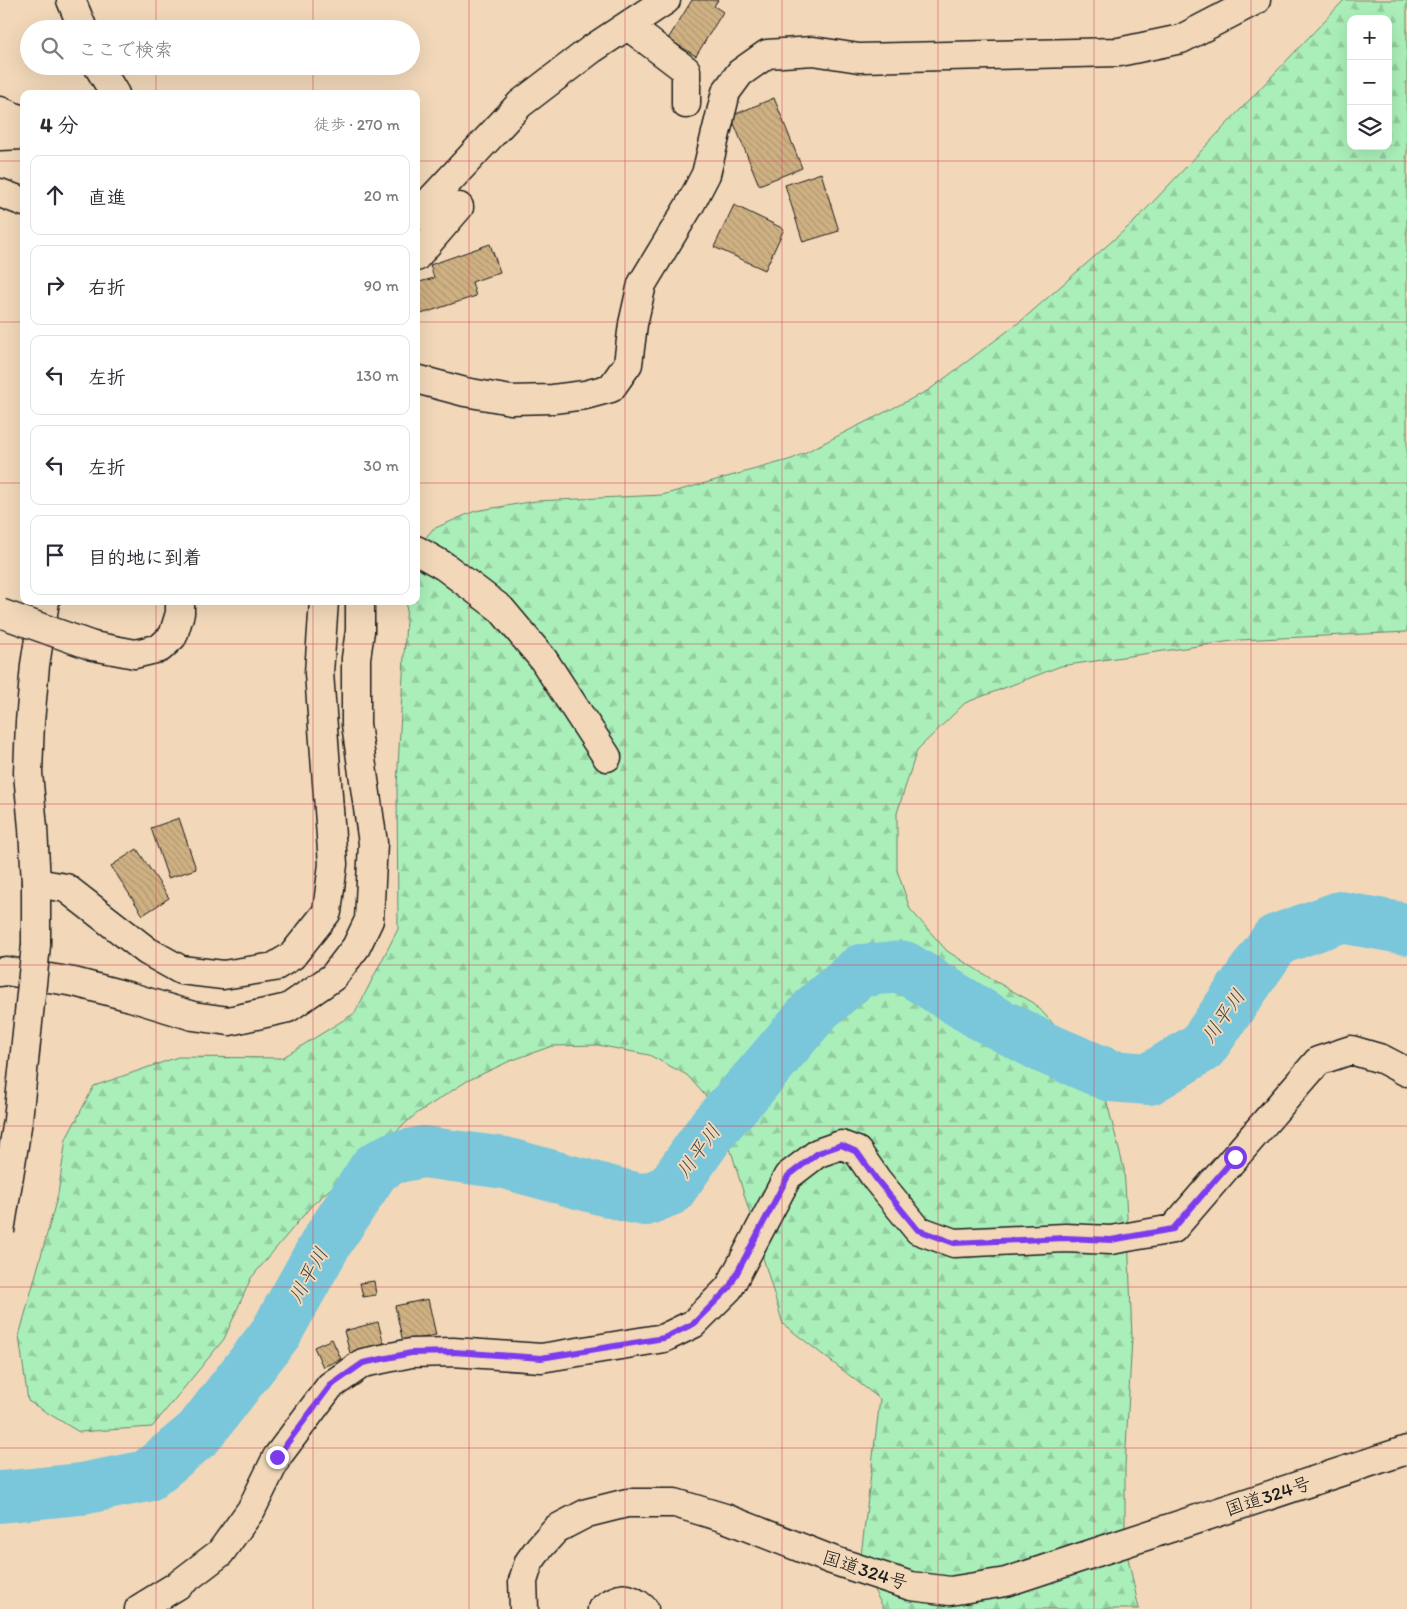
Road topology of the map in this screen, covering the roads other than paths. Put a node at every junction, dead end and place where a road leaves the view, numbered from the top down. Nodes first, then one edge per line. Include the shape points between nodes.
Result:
1 (71, 0) edge
2 (666, 0) edge
3 (1256, 0) edge
4 (79, 20) edge
5 (628, 26) junction
6 (103, 75) edge
7 (113, 90) edge
8 (686, 104) dead end
9 (0, 111) edge
10 (20, 119) edge
11 (20, 135) edge
12 (0, 136) edge
13 (0, 193) edge
14 (20, 200) edge
15 (460, 207) dead end
16 (420, 212) edge
17 (420, 252) edge
18 (420, 380) edge
19 (420, 552) edge
20 (44, 605) edge
21 (180, 605) edge
22 (324, 605) edge
23 (360, 605) edge
24 (0, 613) edge
25 (607, 757) dead end
26 (36, 883) junction
27 (2, 969) edge
28 (1407, 1072) edge
29 (0, 1231) edge
30 (1407, 1450) edge
31 (139, 1609) edge
32 (524, 1609) edge
33 (602, 1609) edge
34 (644, 1609) edge

1 - 4 main road
2 - 5 main road
3 - 18 main road via 1181,39 1119,52 858,58 812,51 767,54 740,74 726,92 706,174 642,284 628,364 611,388 569,397 511,400
5 - 8 main road via 686,70
5 - 16 main road via 520,104
6 - 7 main road
9 - 10 main road
11 - 12 main road
13 - 14 main road
15 - 17 main road
19 - 25 main road via 444,566 500,609 543,659
20 - 26 main road via 35,664 28,774
21 - 24 main road, bridge via 173,636 160,648 135,654 93,646
22 - 26 main road via 319,673 334,864 327,912 292,956 274,967 223,975 182,970 147,951 66,888
23 - 27 main road via 356,724 373,843 369,920 356,947 333,977 288,1008 230,1021 193,1016 74,982
26 - 29 main road, bridge via 36,945 18,1120
28 - 31 main road via 1382,1059 1351,1050 1318,1061 1173,1229 1111,1240 1065,1238 954,1243 918,1230 857,1152 841,1145 818,1153 788,1176 729,1288 693,1324 664,1338 541,1358 454,1352 411,1353 363,1363 330,1386 277,1457 251,1510 220,1553
30 - 32 main road, 国道324号 via 1006,1582 950,1591 890,1580 726,1518 675,1503 627,1503 586,1513 556,1529 529,1562 523,1581
33 - 34 main road via 623,1598 634,1600

